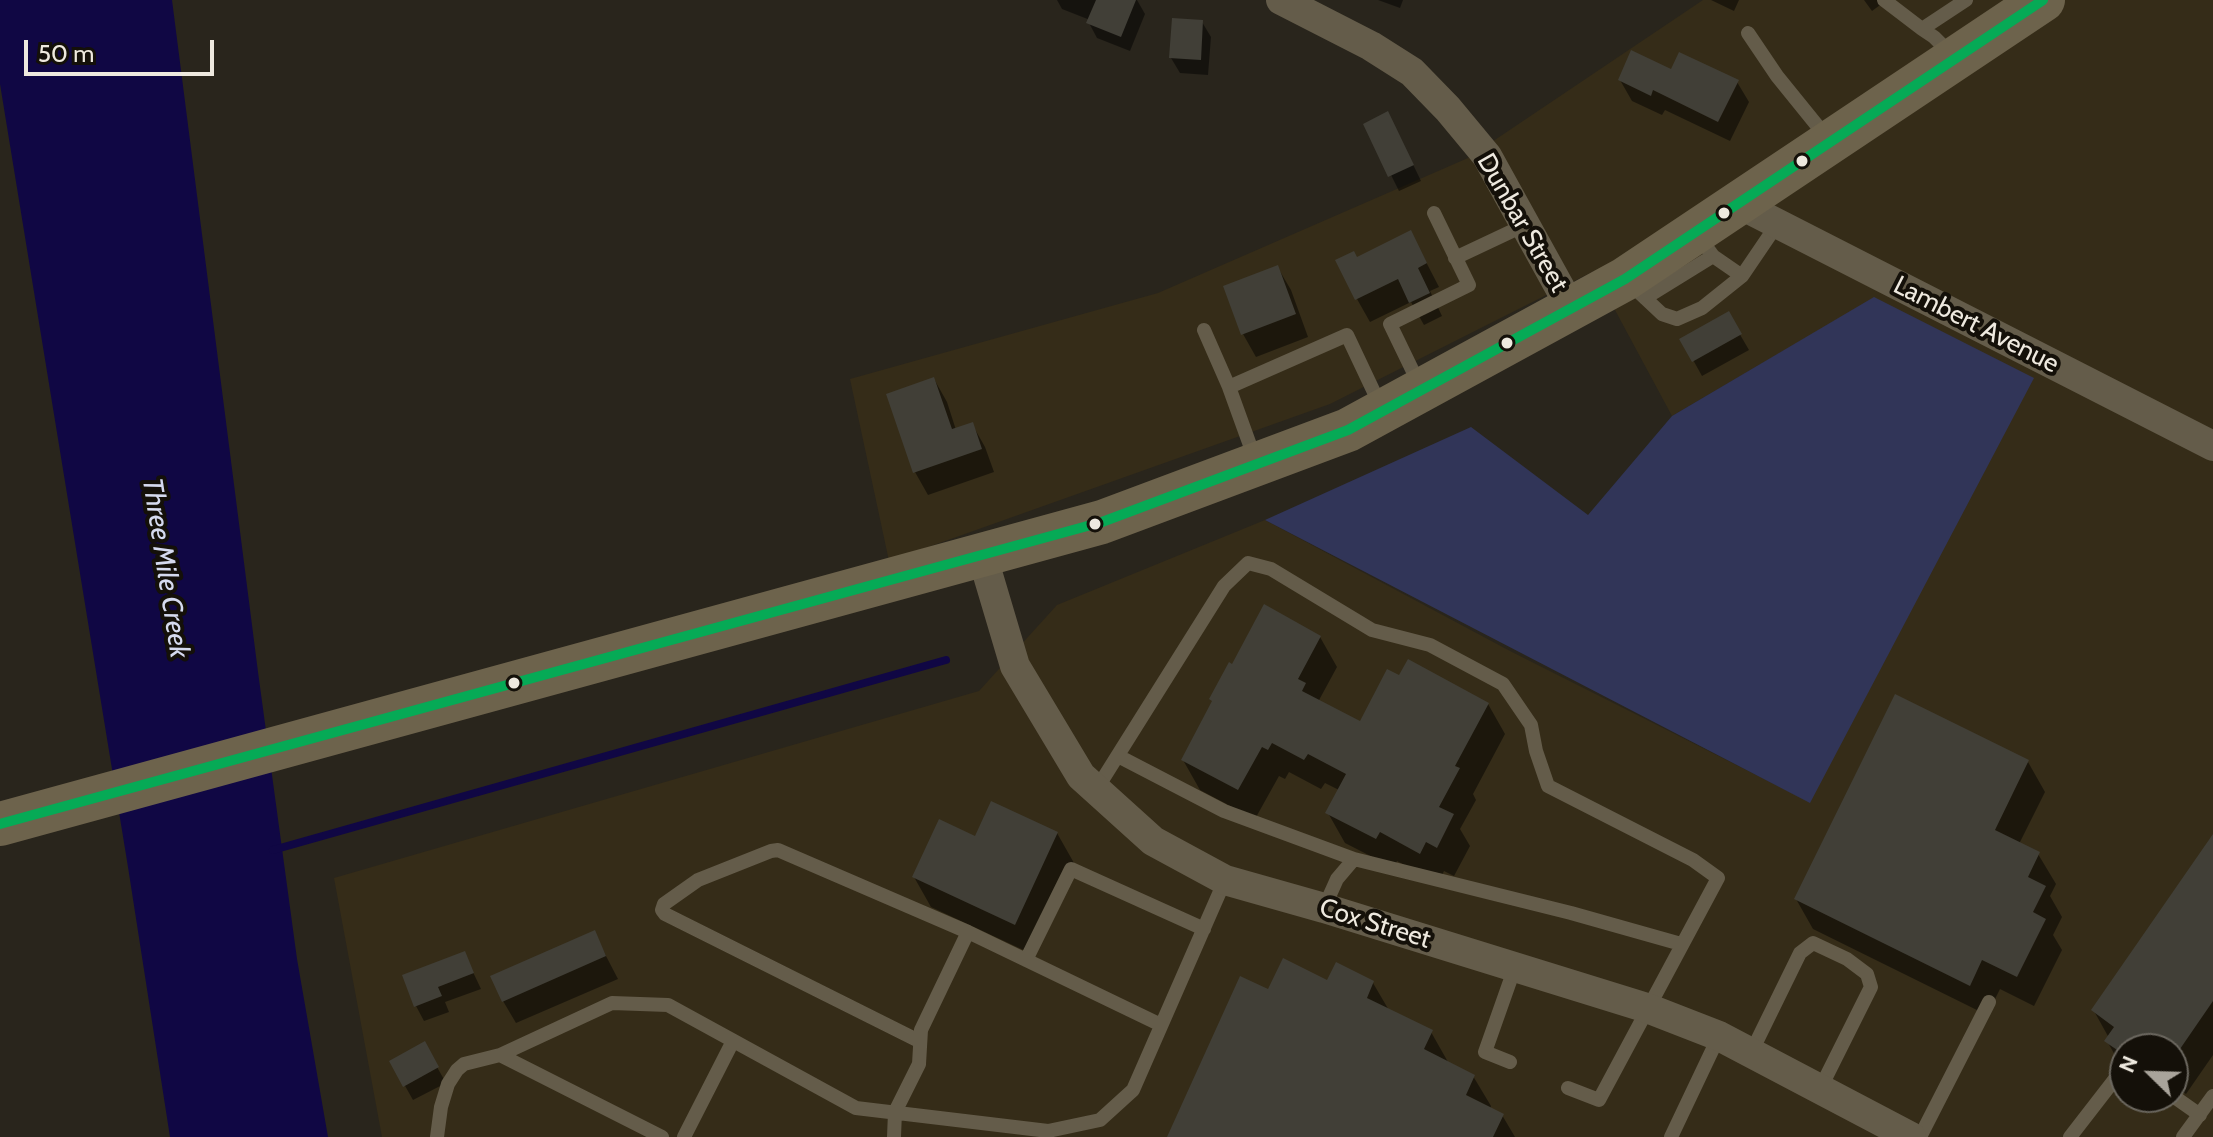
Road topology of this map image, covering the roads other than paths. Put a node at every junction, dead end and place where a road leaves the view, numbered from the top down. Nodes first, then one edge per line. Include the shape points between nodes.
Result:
1 (1281, 0) edge
2 (1884, 0) edge
3 (1966, 0) edge
4 (2043, 0) edge
5 (1922, 29) junction
6 (1748, 33) dead end
7 (1955, 59) junction
8 (1831, 142) junction
9 (1739, 204) junction
10 (1434, 213) dead end
11 (1778, 223) junction
12 (1525, 225) junction
13 (1704, 244) junction
14 (1455, 258) junction
15 (1742, 276) junction
16 (1635, 289) junction
17 (1571, 308) junction
18 (1204, 330) dead end
19 (1229, 387) junction
20 (1422, 390) junction
21 (1383, 411) junction
22 (2213, 446) edge
23 (1257, 464) junction
24 (982, 555) junction
25 (1118, 756) junction
26 (1096, 790) junction
27 (0, 824) edge
28 (1354, 859) junction
29 (1225, 880) junction
30 (1324, 908) junction
31 (1204, 929) junction
32 (968, 932) junction
33 (1681, 944) junction
34 (1026, 960) junction
35 (1515, 967) junction
36 (1989, 1002) dead end
37 (1647, 1008) junction
38 (1161, 1025) junction
39 (1719, 1036) junction
40 (733, 1041) junction
41 (919, 1041) junction
42 (1751, 1053) junction
43 (500, 1055) junction
44 (1510, 1062) dead end
45 (2109, 1087) edge
46 (1568, 1088) dead end
47 (1820, 1089) junction
48 (2213, 1096) edge
49 (2189, 1107) edge
50 (895, 1112) junction
51 (2200, 1115) junction
52 (1100, 1120) junction
53 (437, 1137) edge
54 (662, 1137) edge
55 (684, 1137) edge
56 (894, 1137) edge
57 (1103, 1137) edge
58 (1671, 1137) edge
59 (1911, 1137) edge
60 (1920, 1137) edge
61 (2070, 1137) edge
62 (2183, 1137) edge

1 - 12 street, Dunbar Street via 1412,72 1487,156
2 - 5 lane
3 - 5 lane
4 - 7 main road
5 - 7 lane
6 - 8 lane
7 - 8 main road
8 - 9 main road
9 - 11 street, Lambert Avenue
9 - 13 main road
10 - 14 lane
11 - 15 lane
11 - 22 street, Lambert Avenue
12 - 14 lane
12 - 17 street, Dunbar Street
13 - 15 lane
13 - 16 main road
14 - 20 lane via 1469,285 1390,324
15 - 16 lane via 1702,308 1677,319 1662,314
16 - 17 main road
17 - 20 main road
18 - 19 lane
19 - 21 lane via 1347,335
19 - 23 lane
20 - 21 main road
21 - 23 main road
23 - 24 main road via 1102,522
24 - 26 street, Cox Street via 1015,666 1081,776
24 - 27 main road
25 - 26 lane
25 - 28 lane via 1224,811
25 - 33 lane via 1224,586 1248,563 1271,569 1372,630 1430,645 1503,684 1531,725 1548,786 1718,878
26 - 29 street, Cox Street via 1153,841
28 - 30 lane via 1337,879
28 - 33 lane
29 - 30 street, Cox Street
29 - 31 lane
30 - 35 street, Cox Street
31 - 34 lane via 1071,869
31 - 38 lane
32 - 34 lane
32 - 41 lane
32 - 41 lane via 778,850 698,880 664,904 665,914
33 - 37 lane
34 - 38 lane
35 - 37 street, Cox Street
35 - 44 lane via 1485,1052
36 - 60 lane
37 - 39 street, Cox Street
37 - 46 lane via 1599,1100
38 - 52 lane via 1133,1090
39 - 42 street, Cox Street
39 - 58 lane
40 - 43 lane via 668,1005 612,1003
40 - 50 lane via 856,1108
40 - 55 lane
41 - 50 lane via 919,1064
42 - 47 street, Cox Street
42 - 47 lane via 1800,953 1813,943 1847,959 1867,974 1871,987
43 - 53 lane via 457,1070 441,1107
43 - 54 lane
45 - 61 lane
47 - 59 street, Cox Street
48 - 51 lane
49 - 51 lane
50 - 52 lane via 1048,1131
50 - 56 lane
51 - 62 lane
52 - 57 lane

